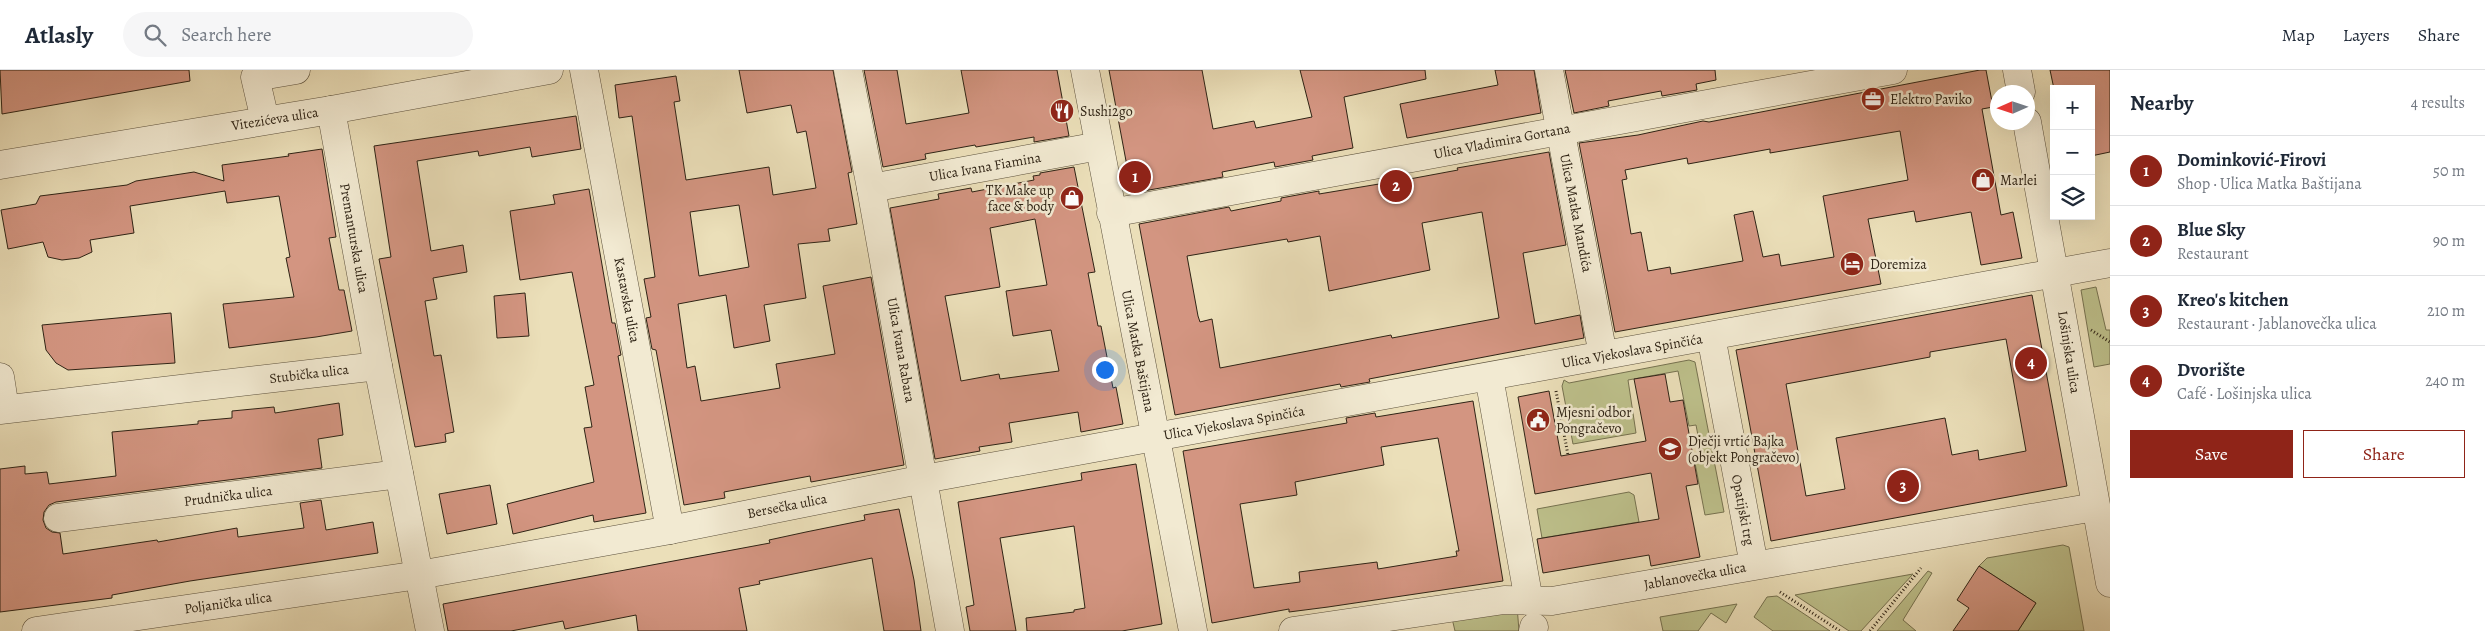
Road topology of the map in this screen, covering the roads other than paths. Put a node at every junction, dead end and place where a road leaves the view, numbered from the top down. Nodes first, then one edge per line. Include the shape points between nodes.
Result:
1 (296, 70) edge
2 (548, 70) edge
3 (584, 70) edge
4 (848, 70) edge
5 (1084, 70) edge
6 (1549, 70) edge
7 (1893, 70) edge
8 (2017, 70) edge
9 (2020, 85) edge
10 (331, 110) junction
11 (265, 120) junction
12 (1560, 130) junction
13 (2028, 130) edge
14 (1099, 146) junction
15 (0, 165) edge
16 (871, 188) junction
17 (1111, 213) junction
18 (2110, 263) edge
19 (2055, 274) junction
20 (1710, 336) junction
21 (1603, 355) junction
22 (378, 366) junction
23 (0, 377) edge
24 (1489, 377) junction
25 (2, 410) edge
26 (1155, 437) junction
27 (399, 474) junction
28 (924, 479) junction
29 (2095, 507) junction
30 (58, 518) dead end
31 (670, 530) junction
32 (1754, 565) junction
33 (419, 575) junction
34 (2110, 583) edge
35 (1530, 601) junction
36 (36, 631) edge
37 (430, 631) edge
38 (950, 631) edge
39 (1193, 631) edge
40 (1293, 631) edge

1 - 11 street via 256,77
2 - 10 street, Vitezićeva ulica
3 - 31 street, Kastavska ulica
4 - 16 street, Ulica Ivana Rabara
5 - 14 street, Ulica Matka Baštijana
6 - 12 street, Ulica Matka Mandića
7 - 12 street, Ulica Vladimira Gortana
8 - 9 street
10 - 11 street, Vitezićeva ulica
10 - 22 street, Premanturska ulica
11 - 15 street, Vitezićeva ulica
12 - 17 street, Ulica Vladimira Gortana
12 - 21 street, Ulica Matka Mandića
13 - 19 street, Lošinjska ulica
14 - 16 street, Ulica Ivana Fiamina
14 - 17 street, Ulica Matka Baštijana
16 - 28 street, Ulica Ivana Rabara
17 - 26 street, Ulica Matka Baštijana
18 - 19 street, Ulica Vjekoslava Spinčića
19 - 20 street, Ulica Vjekoslava Spinčića
19 - 29 street, Lošinjska ulica
20 - 21 street, Ulica Vjekoslava Spinčića
20 - 32 street, Opatijski trg
21 - 24 street, Ulica Vjekoslava Spinčića
22 - 25 street, Stubička ulica
22 - 27 street
23 - 25 street, Stubička ulica
24 - 26 street, Ulica Vjekoslava Spinčića
24 - 35 street
26 - 28 street, Bersečka ulica
26 - 39 street, Ulica Matka Baštijana
27 - 30 street, Prudnička ulica
27 - 33 street
28 - 31 street, Bersečka ulica
28 - 38 street, Ulica Ivana Rabara
29 - 32 street, Jablanovečka ulica
29 - 34 street, Lošinjska ulica
31 - 33 street, Bersečka ulica
32 - 35 street, Jablanovečka ulica via 1552,601
33 - 36 street, Poljanička ulica
33 - 37 street
35 - 40 street, Jablanovečka ulica via 1504,600

